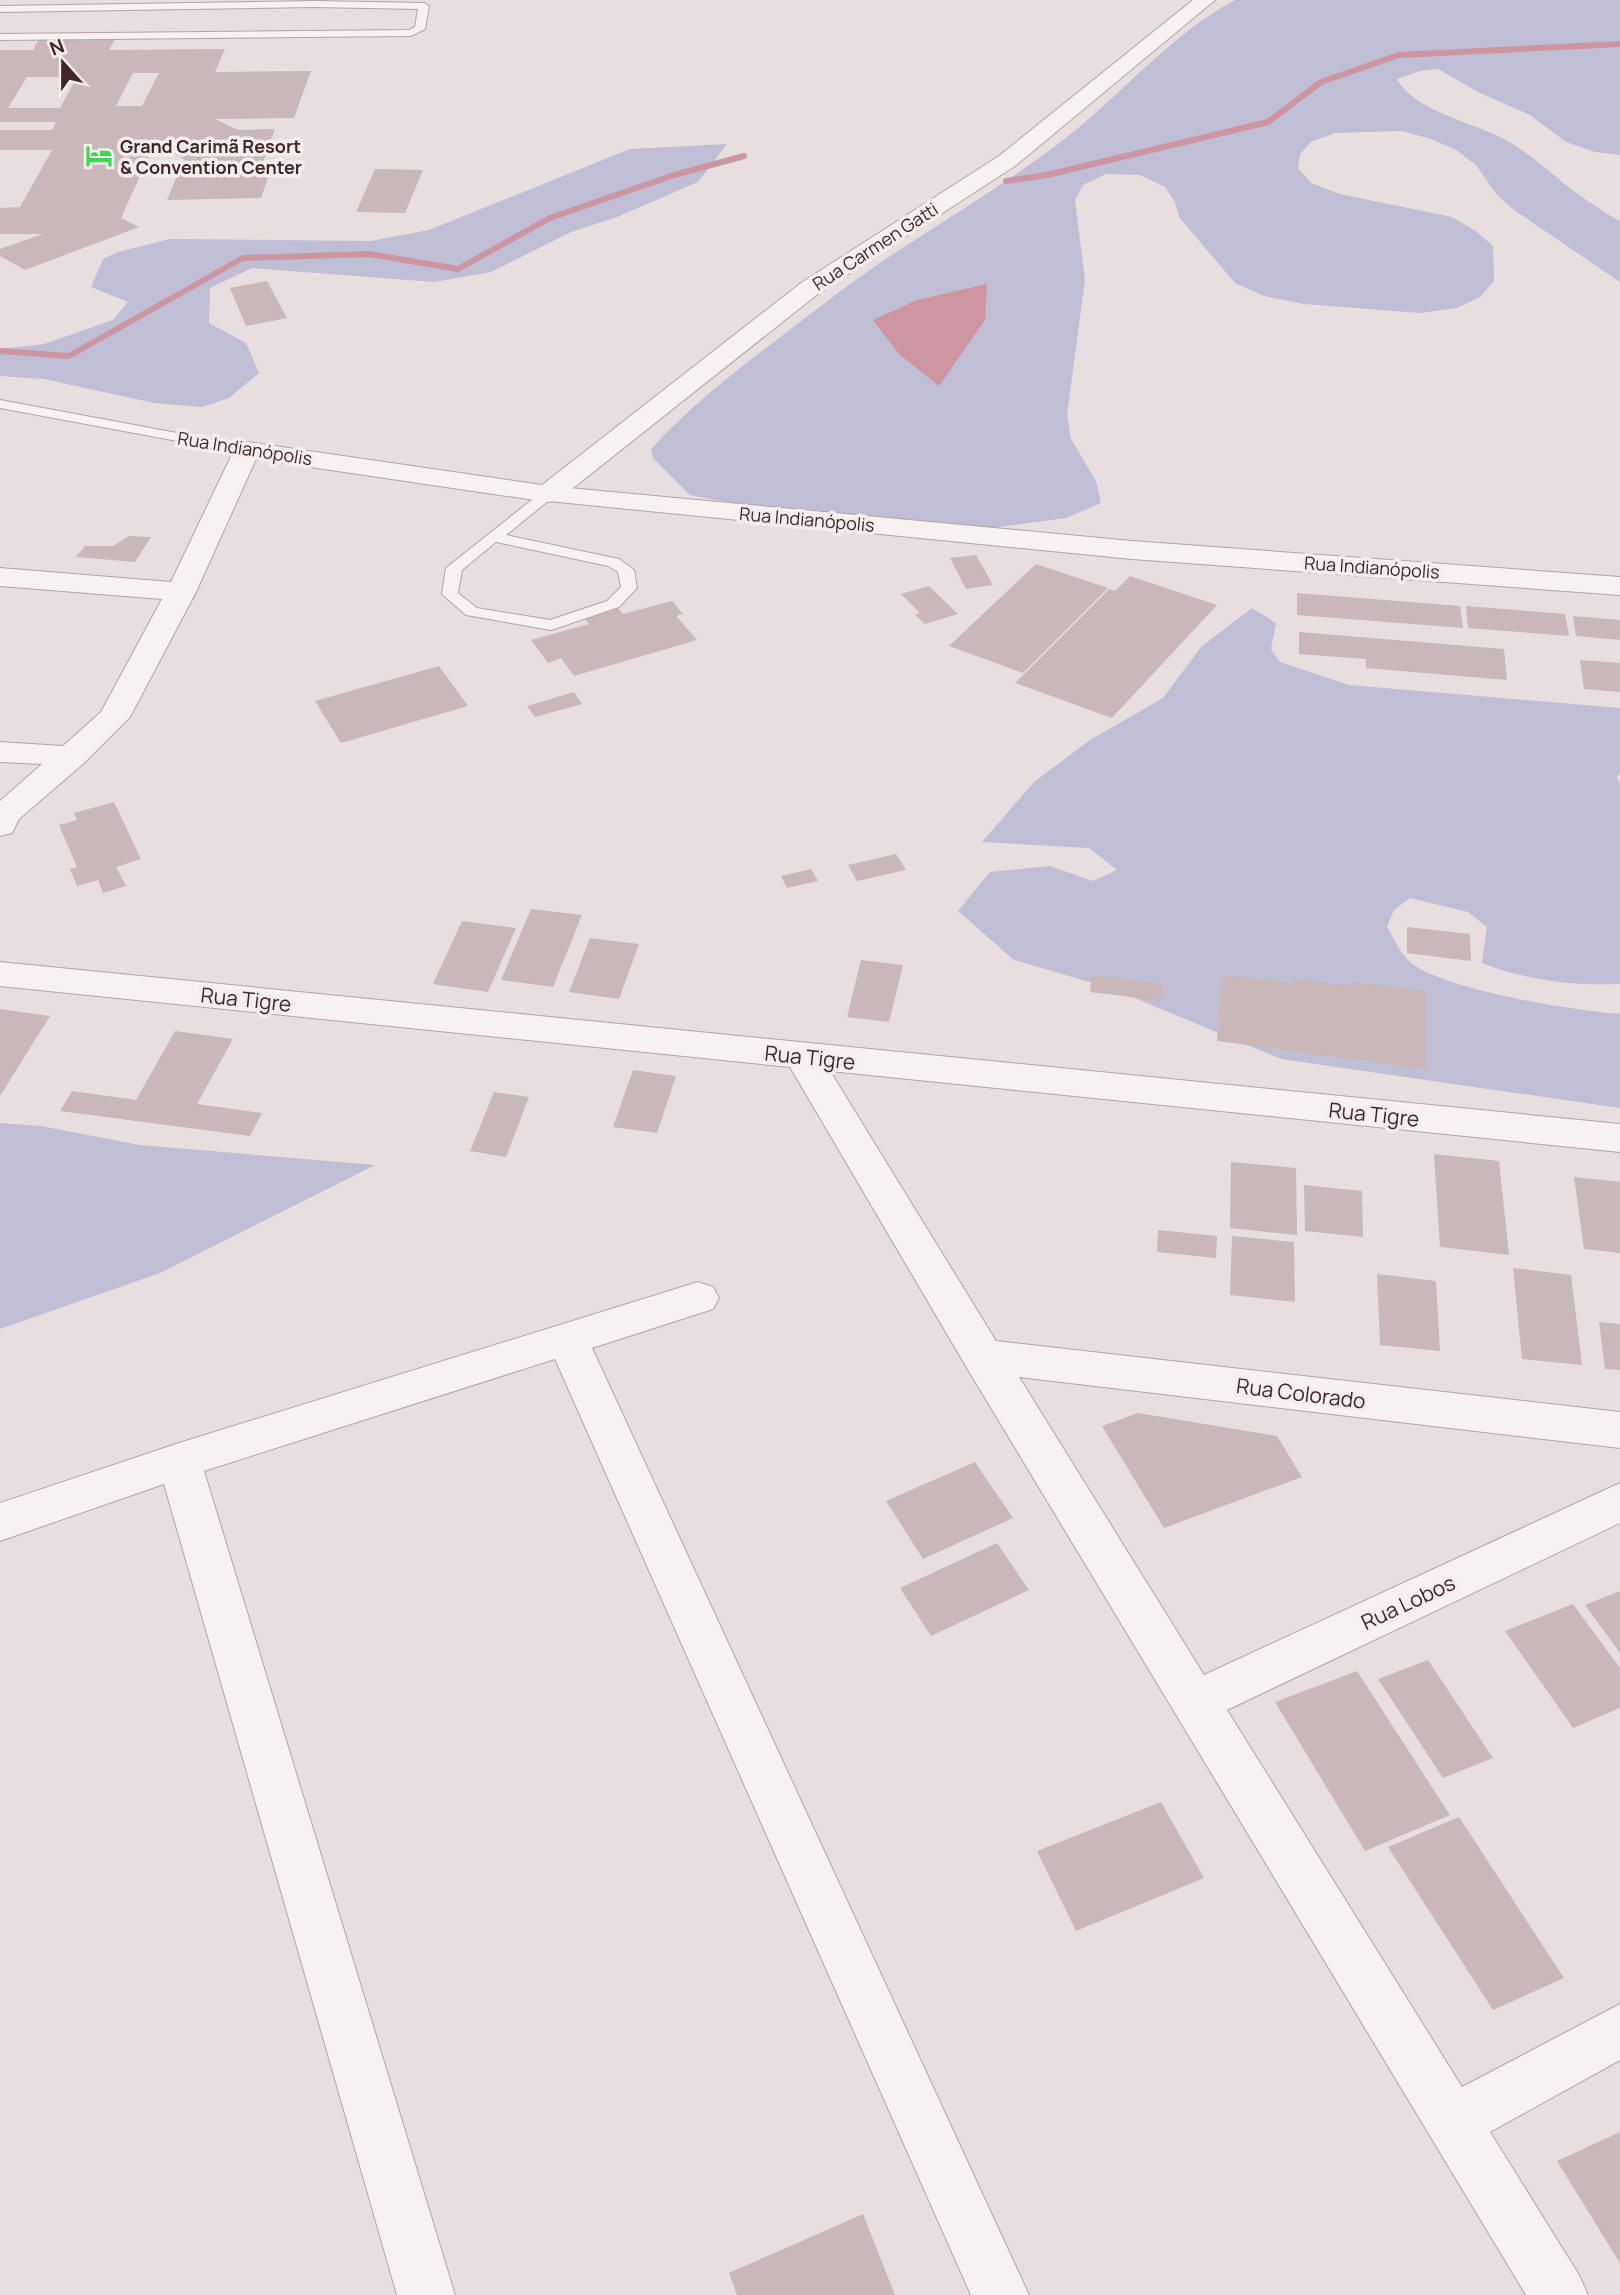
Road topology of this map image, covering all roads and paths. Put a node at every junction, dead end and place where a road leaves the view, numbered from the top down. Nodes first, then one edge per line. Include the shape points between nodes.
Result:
1 (1205, 0) edge
2 (48, 8) junction
3 (0, 9) edge
4 (383, 18) dead end
5 (424, 18) junction
6 (0, 21) edge
7 (29, 21) junction
8 (43, 21) dead end
9 (0, 37) edge
10 (16, 37) junction
11 (0, 404) edge
12 (247, 450) junction
13 (548, 494) junction
14 (494, 537) junction
15 (0, 577) edge
16 (1620, 586) edge
17 (181, 592) junction
18 (0, 752) edge
19 (73, 756) junction
20 (0, 826) edge
21 (0, 974) edge
22 (802, 1056) junction
23 (1620, 1138) edge
24 (698, 1298) dead end
25 (568, 1341) junction
26 (982, 1356) junction
27 (1620, 1430) edge
28 (179, 1461) junction
29 (1620, 1502) edge
30 (0, 1522) edge
31 (1197, 1702) junction
32 (1620, 2031) edge
33 (1453, 2122) junction
34 (426, 2295) edge
35 (1000, 2295) edge
36 (1559, 2295) edge

1 - 13 street, Rua Carmen Gatti via 1007,161 810,288
2 - 3 lane
2 - 5 lane via 418,4 424,6
2 - 7 lane
4 - 5 lane
5 - 10 lane via 420,29 411,33
6 - 7 lane
7 - 8 lane
7 - 10 lane
9 - 10 lane
11 - 12 lane, Rua Indianópolis
12 - 13 street, Rua Indianópolis
12 - 17 street
13 - 14 lane
13 - 16 street, Rua Indianópolis via 1132,550
14 - 14 lane via 613,562 626,570 629,588 613,604 551,625 472,612 450,594 454,568
15 - 17 street
17 - 19 street via 114,717
18 - 19 street
19 - 20 street via 4,814
21 - 22 street, Rua Tigre
22 - 23 street, Rua Tigre
22 - 26 street
24 - 25 street
25 - 28 street
25 - 35 street
26 - 27 street, Rua Colorado
26 - 31 street
28 - 30 street
28 - 34 street
29 - 31 street, Rua Lobos
31 - 33 street
32 - 33 street
33 - 36 street

